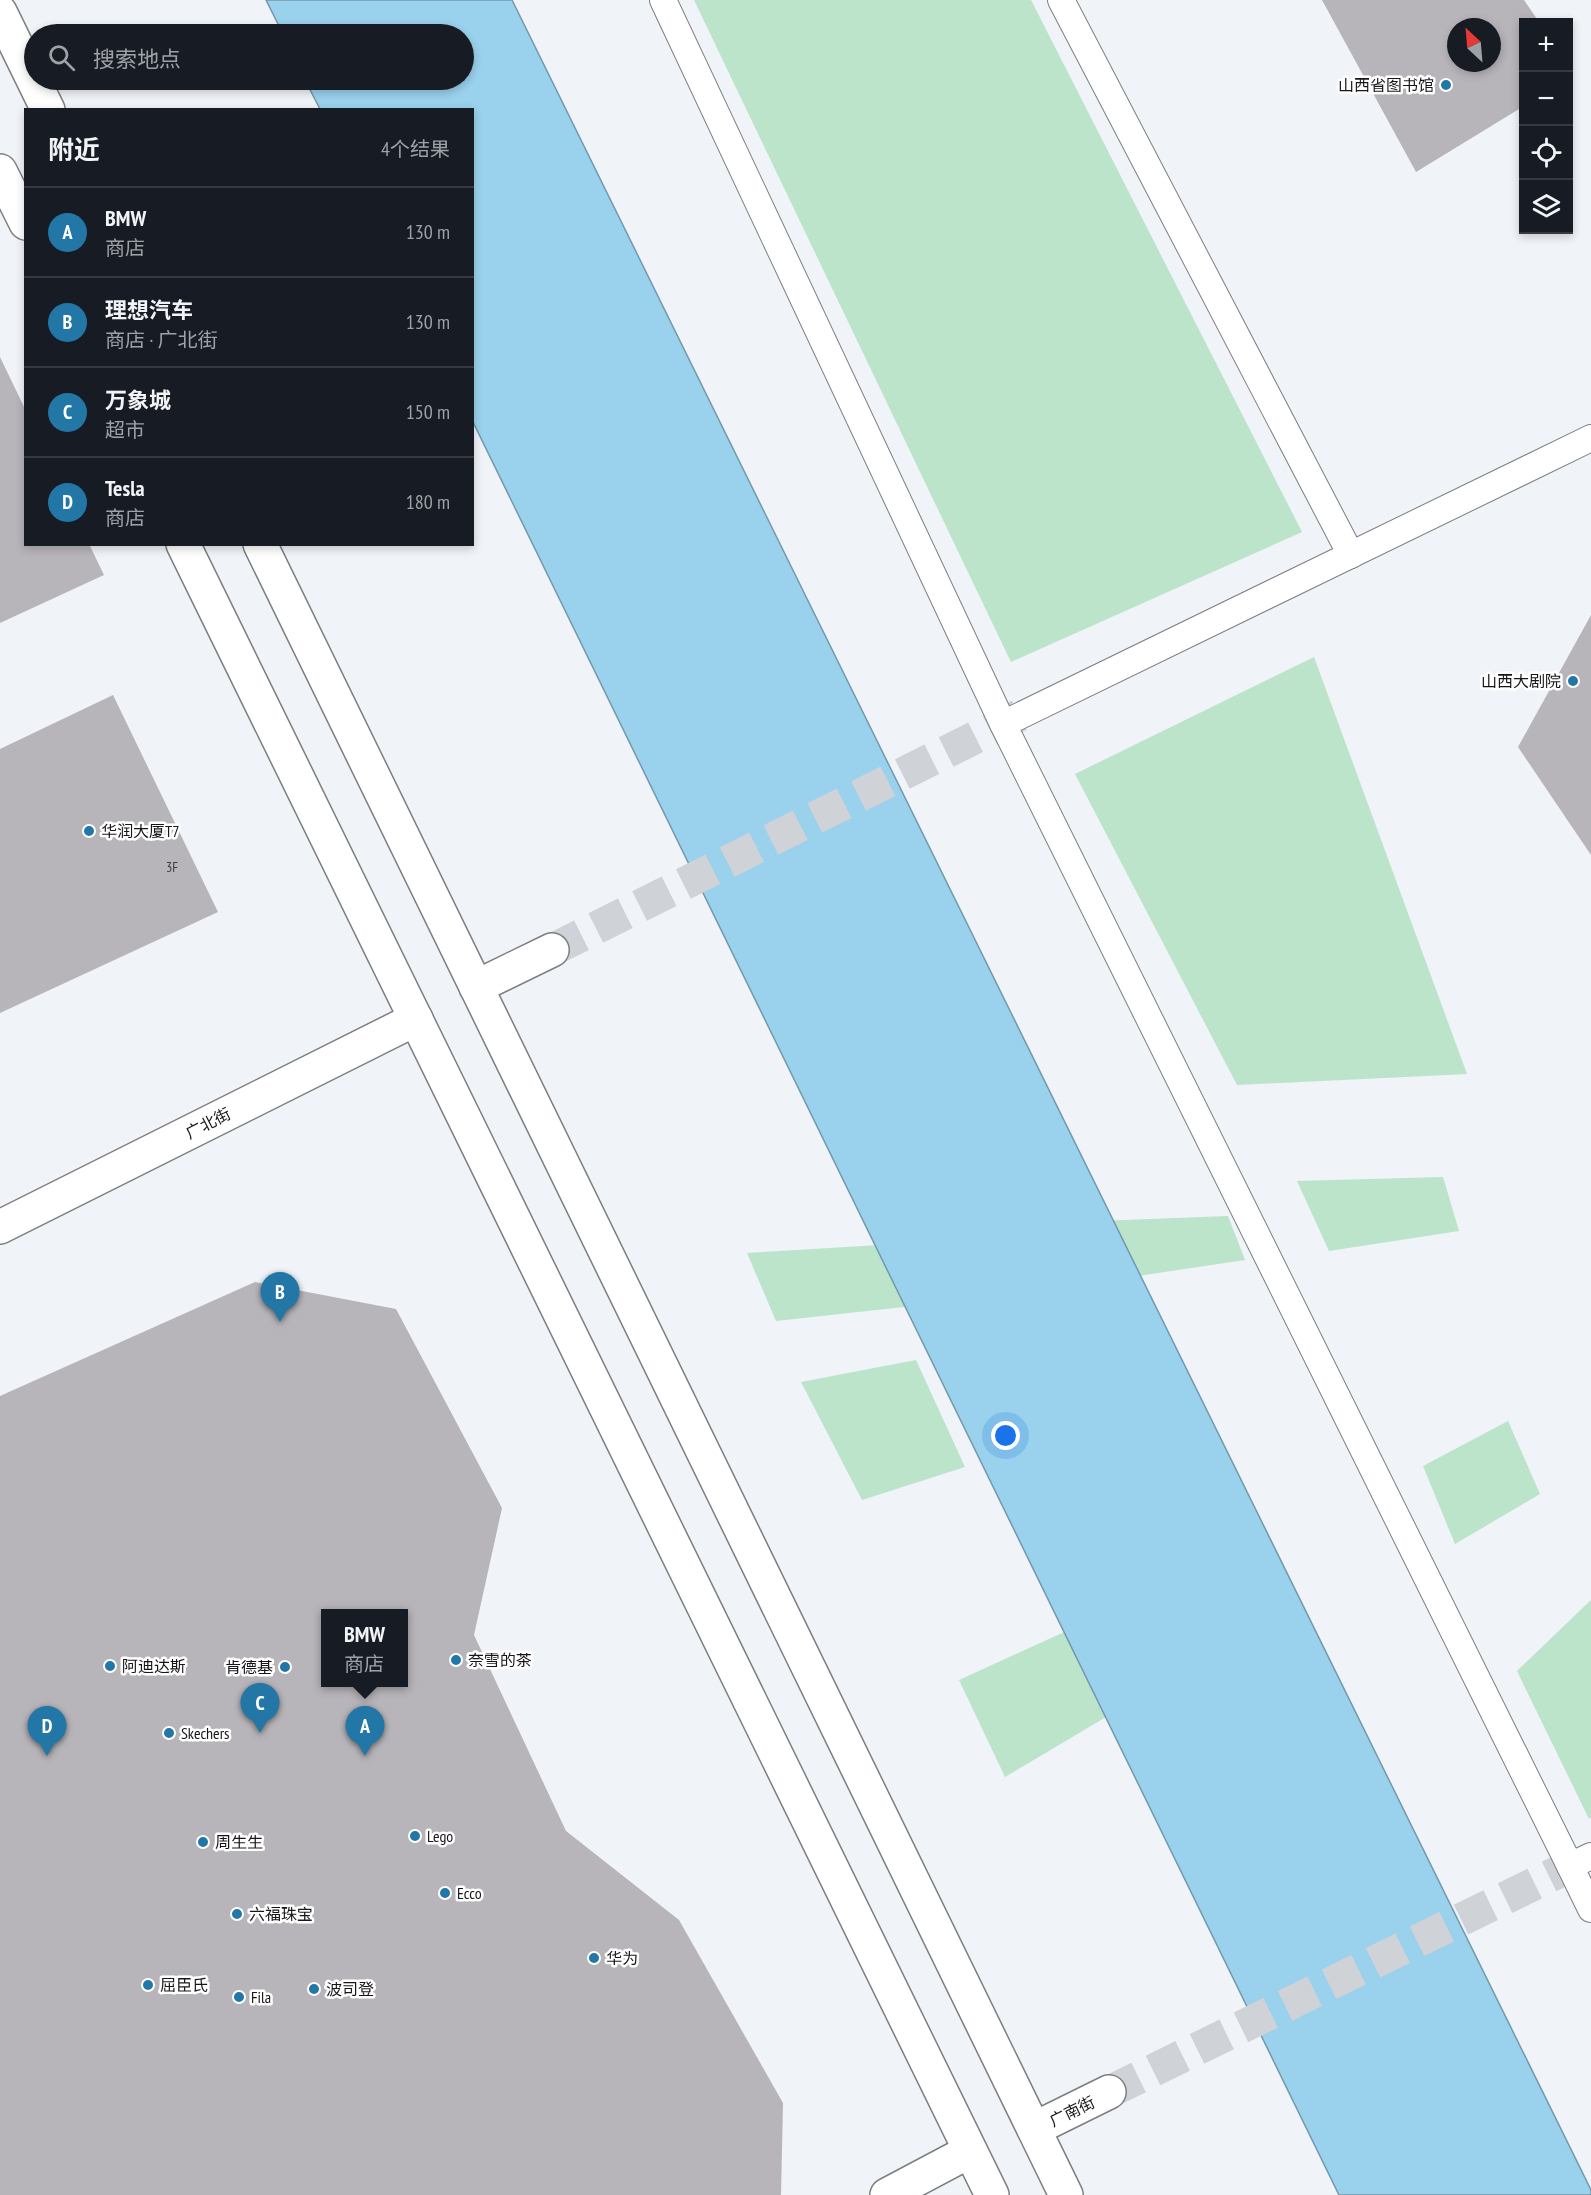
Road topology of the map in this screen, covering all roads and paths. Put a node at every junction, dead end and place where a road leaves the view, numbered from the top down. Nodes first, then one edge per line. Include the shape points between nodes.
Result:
1 (663, 0) edge
2 (1061, 0) edge
3 (0, 12) edge
4 (24, 61) edge
5 (38, 90) edge
6 (47, 108) edge
7 (0, 171) edge
8 (24, 219) edge
9 (1591, 438) edge
10 (184, 546) edge
11 (261, 546) edge
12 (1351, 555) dead end
13 (1003, 724) junction
14 (552, 950) tunnel mouth
15 (476, 987) junction
16 (416, 1019) junction
17 (0, 1227) edge
18 (1581, 1861) edge
19 (1591, 1909) edge
20 (1109, 2092) tunnel mouth
21 (1034, 2129) junction
22 (970, 2151) junction
23 (887, 2195) edge
24 (992, 2195) edge
25 (1066, 2195) edge

1 - 13 street
2 - 12 street
3 - 4 street
5 - 6 street
7 - 8 street
9 - 13 street
10 - 16 street
11 - 15 street
13 - 18 street
14 - 15 street
15 - 21 street
16 - 17 street, 广北街
16 - 22 street
18 - 19 street
20 - 21 street, 广南街
21 - 25 street
22 - 23 street
22 - 24 street

